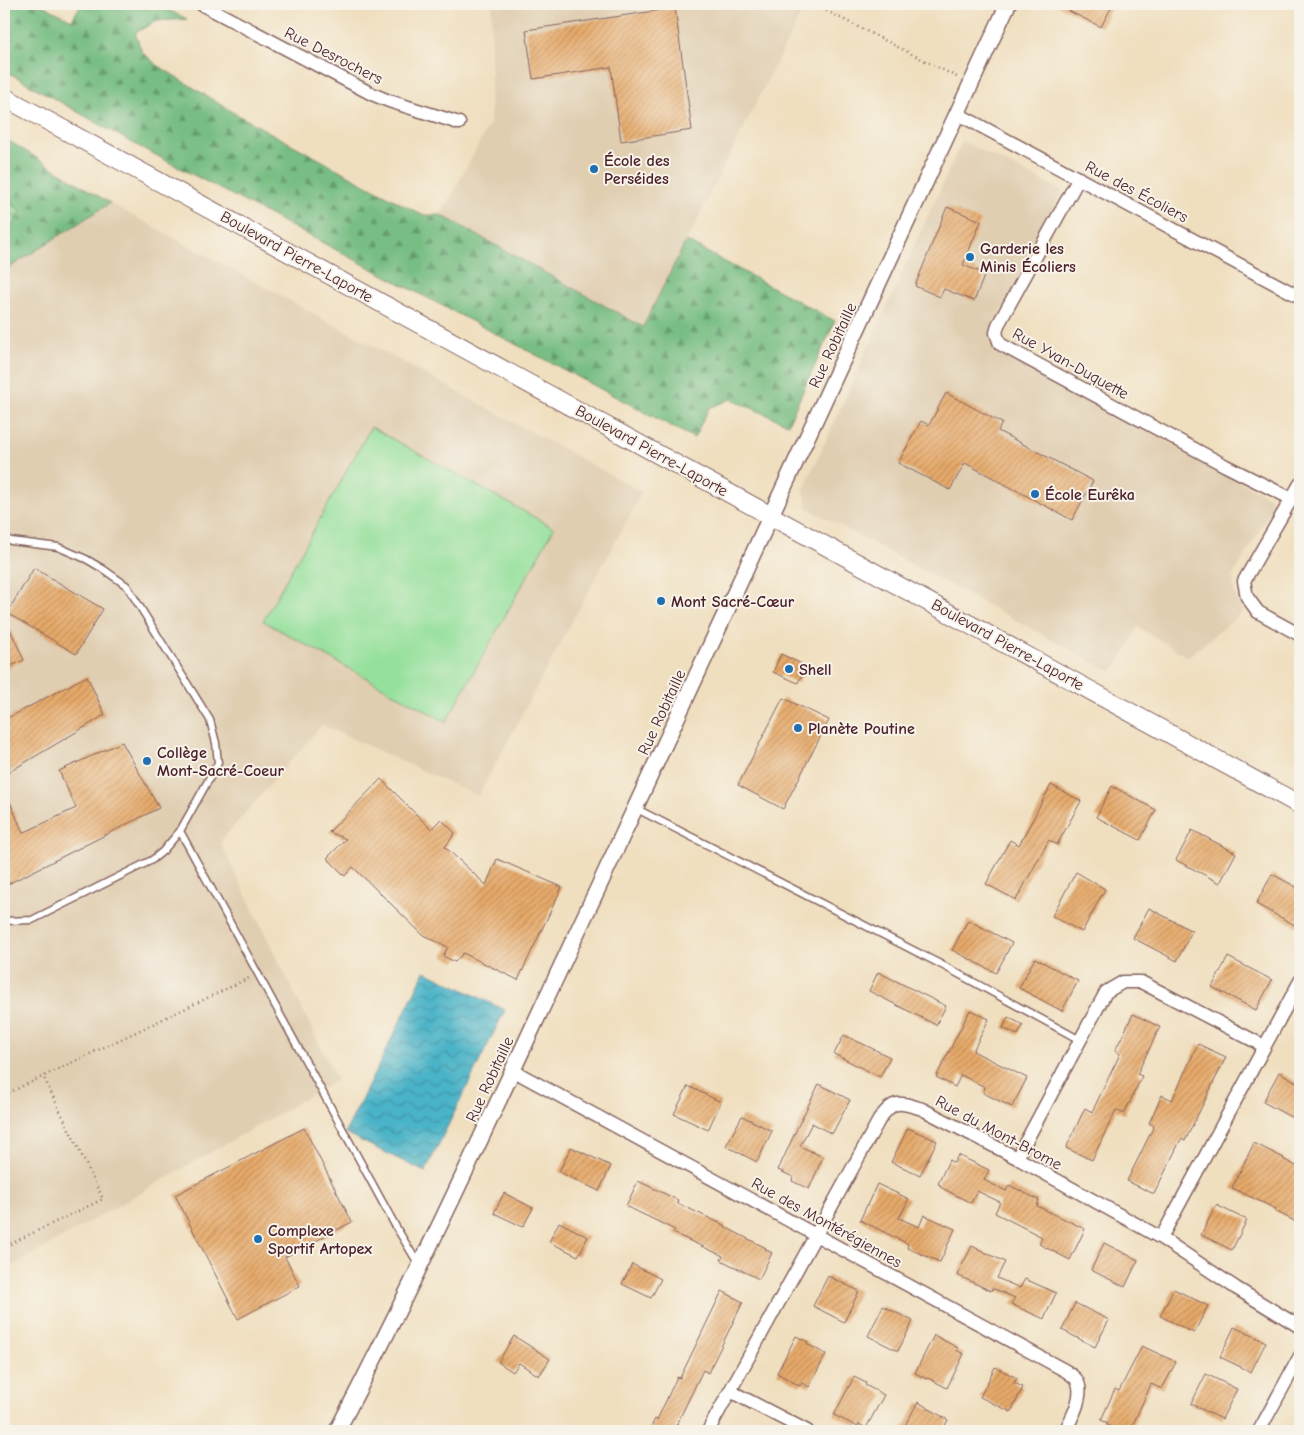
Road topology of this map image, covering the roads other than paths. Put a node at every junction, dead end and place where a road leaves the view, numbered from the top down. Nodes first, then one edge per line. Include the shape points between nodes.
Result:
1 (201, 4) edge
2 (1008, 4) edge
3 (4, 97) edge
4 (958, 114) junction
5 (458, 123) dead end
6 (1079, 178) junction
7 (1300, 297) edge
8 (1300, 484) edge
9 (1292, 498) junction
10 (772, 516) junction
11 (4, 537) edge
12 (1300, 635) edge
13 (1300, 805) edge
14 (635, 808) junction
15 (180, 831) junction
16 (4, 921) edge
17 (1300, 981) edge
18 (1080, 1040) junction
19 (1264, 1046) junction
20 (512, 1070) junction
21 (1017, 1158) junction
22 (816, 1235) junction
23 (1161, 1238) junction
24 (420, 1266) junction
25 (1300, 1327) edge
26 (1300, 1356) edge
27 (730, 1391) junction
28 (337, 1431) edge
29 (708, 1431) edge
30 (807, 1431) edge
31 (1065, 1431) edge
32 (1258, 1431) edge

1 - 5 street, Rue Desrochers via 372,94
2 - 4 street, Rue Robitaille
3 - 10 main road, Boulevard Pierre-Laporte
4 - 6 street, Rue des Écoliers
4 - 10 street, Rue Robitaille
6 - 7 street, Rue des Écoliers
6 - 9 street, Rue Yvan-Duquette via 998,325 996,333 1000,344
8 - 9 street
9 - 12 street via 1244,581 1248,597 1258,612
10 - 13 main road, Boulevard Pierre-Laporte
10 - 14 street, Rue Robitaille
11 - 15 lane via 11,541 58,547 86,558 127,586 210,720 218,763
14 - 18 lane via 944,966
14 - 20 street, Rue Robitaille
15 - 16 lane via 152,860 32,920
15 - 24 lane
17 - 19 street
18 - 19 street via 1106,992 1123,982 1141,982
18 - 21 street
19 - 23 street
20 - 22 street, Rue des Montérégiennes
20 - 24 street, Rue Robitaille
21 - 22 street, Rue du Mont-Brome via 922,1109 894,1104 879,1120
21 - 23 street, Rue du Mont-Brome
22 - 27 street, Rue du Mont-Brome
22 - 31 street, Rue des Montérégiennes via 1066,1371 1076,1379 1079,1391 1078,1404
23 - 25 street, Rue du Mont-Brome
24 - 28 street, Rue Robitaille
26 - 32 street
27 - 29 street, Rue du Mont-Brome
27 - 30 street

